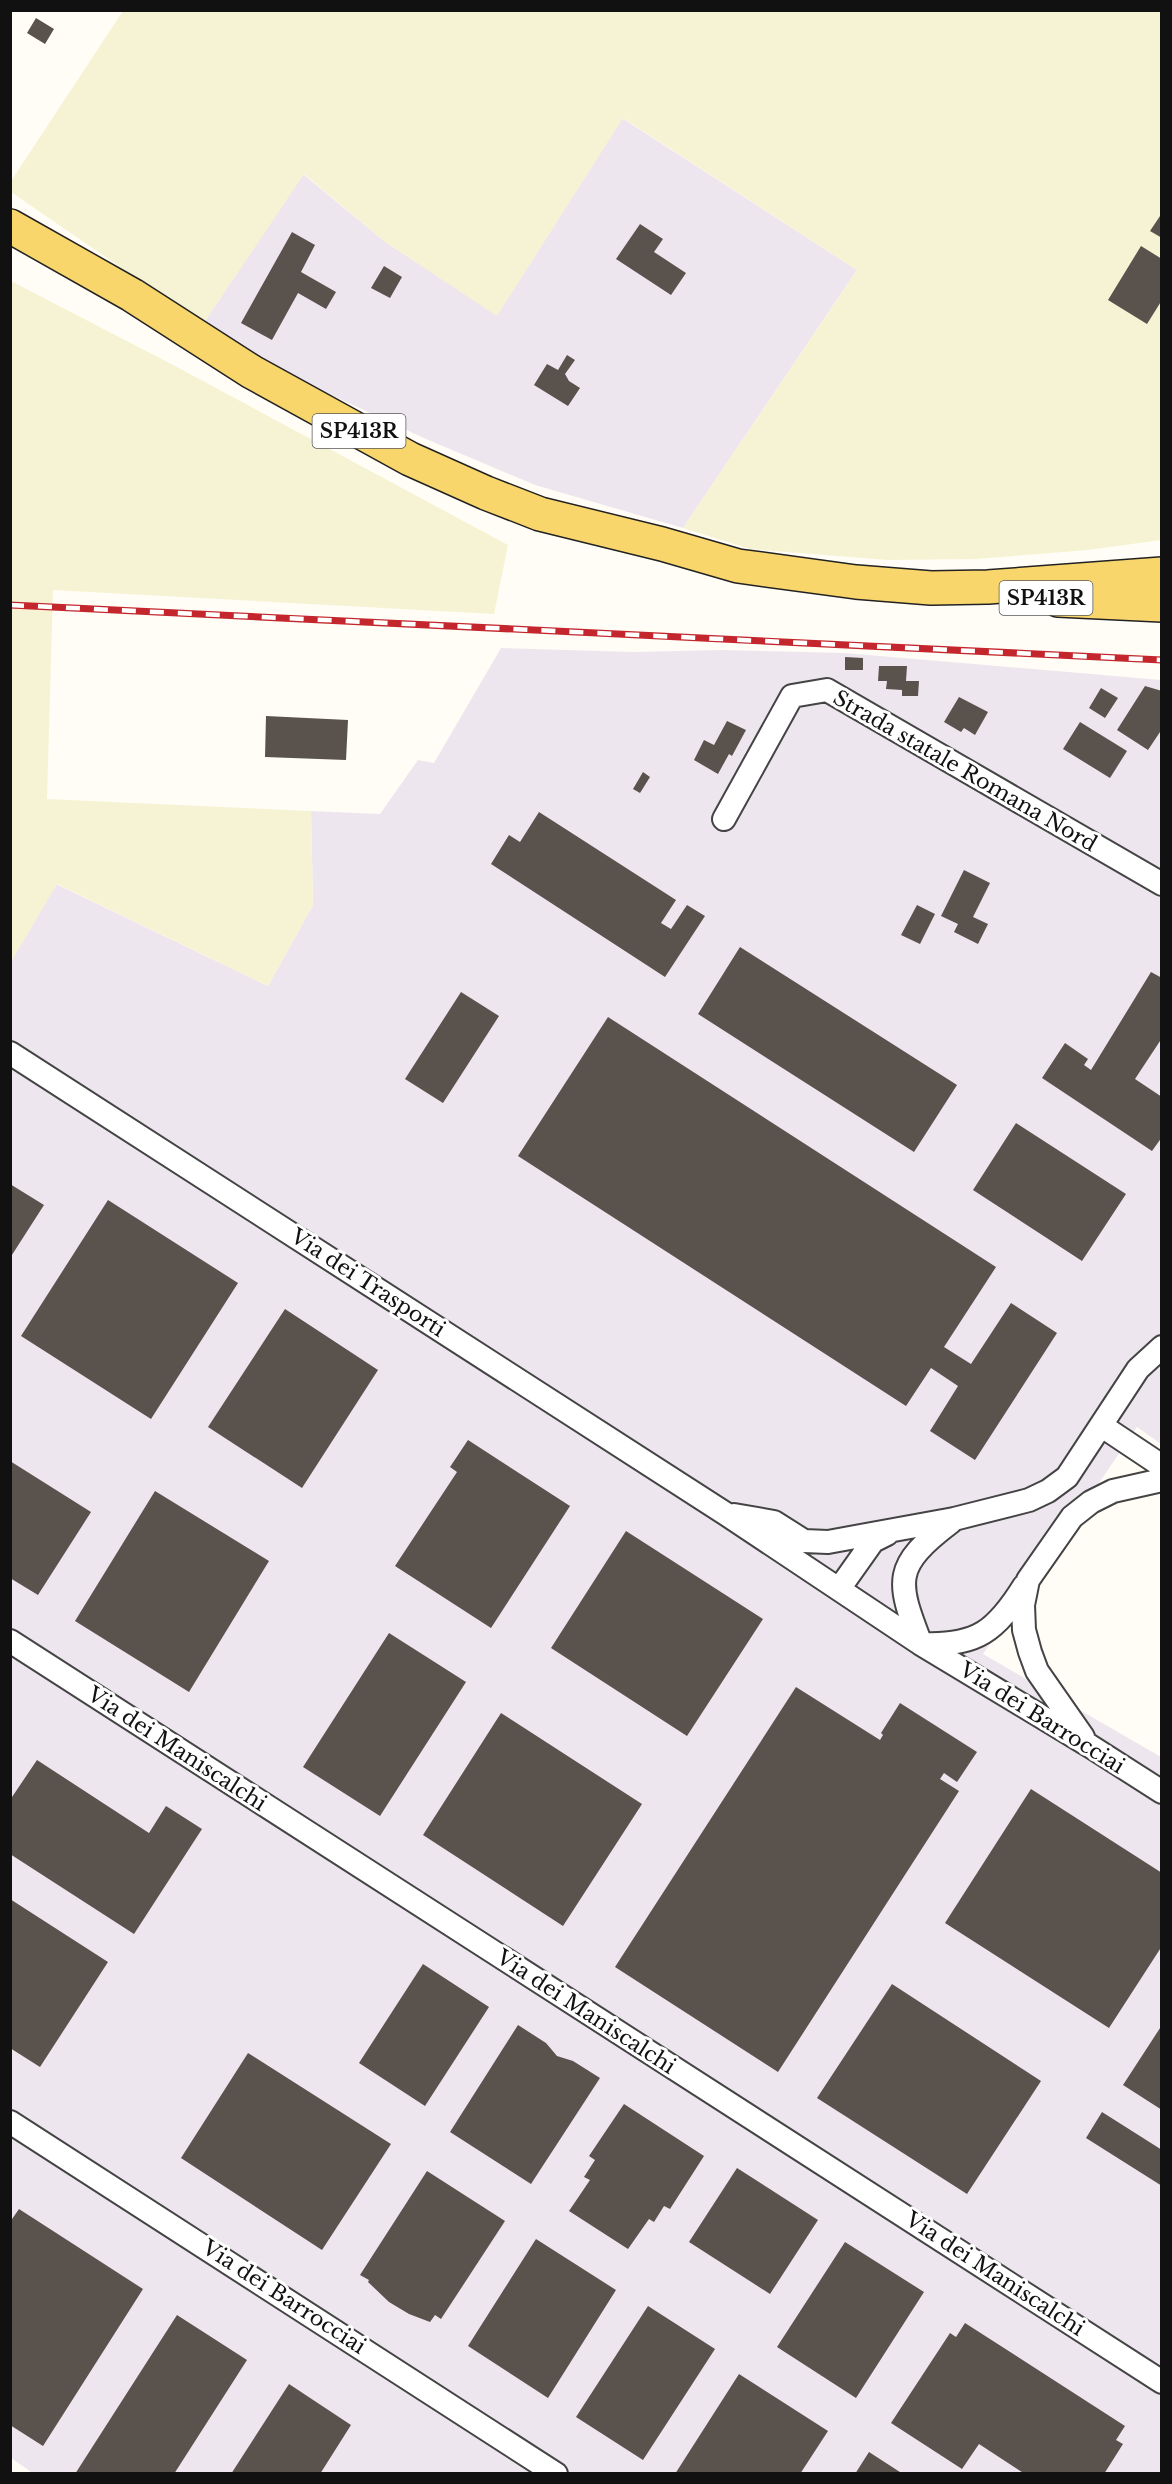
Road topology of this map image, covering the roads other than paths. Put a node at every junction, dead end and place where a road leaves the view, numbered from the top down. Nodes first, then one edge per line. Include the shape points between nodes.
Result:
1 (10, 226) edge
2 (1153, 573) edge
3 (931, 588) junction
4 (1161, 605) edge
5 (724, 819) dead end
6 (1161, 884) edge
7 (10, 1053) edge
8 (1161, 1347) edge
9 (1102, 1426) junction
10 (1161, 1467) edge
11 (1161, 1480) edge
12 (726, 1514) junction
13 (954, 1519) junction
14 (893, 1530) junction
15 (1028, 1580) junction
16 (838, 1589) junction
17 (10, 1641) edge
18 (921, 1644) junction
19 (1089, 1746) junction
20 (1161, 1792) edge
21 (10, 2122) edge
22 (1161, 2382) edge
23 (556, 2474) edge

1 - 3 main road, SP413R via 132,295 252,372 410,459 486,494 540,514 738,566
2 - 3 main road, SP413R via 1041,585
3 - 4 main road, SP413R
5 - 6 street, Strada statale Romana Nord via 792,696 827,690
7 - 12 street, Via dei Trasporti
8 - 9 street, Via dei Trasporti via 1138,1369
9 - 10 street
9 - 13 street, Via dei Trasporti via 1067,1477 1048,1491 1029,1500
11 - 15 street via 1113,1491 1091,1502 1072,1517
12 - 14 street, Via dei Trasporti via 774,1522 804,1541 828,1542
12 - 16 street, Via dei Trasporti
13 - 14 street, Via dei Trasporti
13 - 18 street, Via dei Trasporti via 918,1550 904,1580 904,1596
14 - 16 street, Via dei Trasporti via 873,1541
15 - 18 street via 1014,1603 981,1635 950,1645
15 - 19 street via 1023,1605 1030,1652 1037,1671
16 - 18 street, Via dei Trasporti
17 - 22 street, Via dei Maniscalchi
18 - 19 street, Via dei Barrocciai
19 - 20 street, Via dei Barrocciai
21 - 23 street, Via dei Barrocciai

